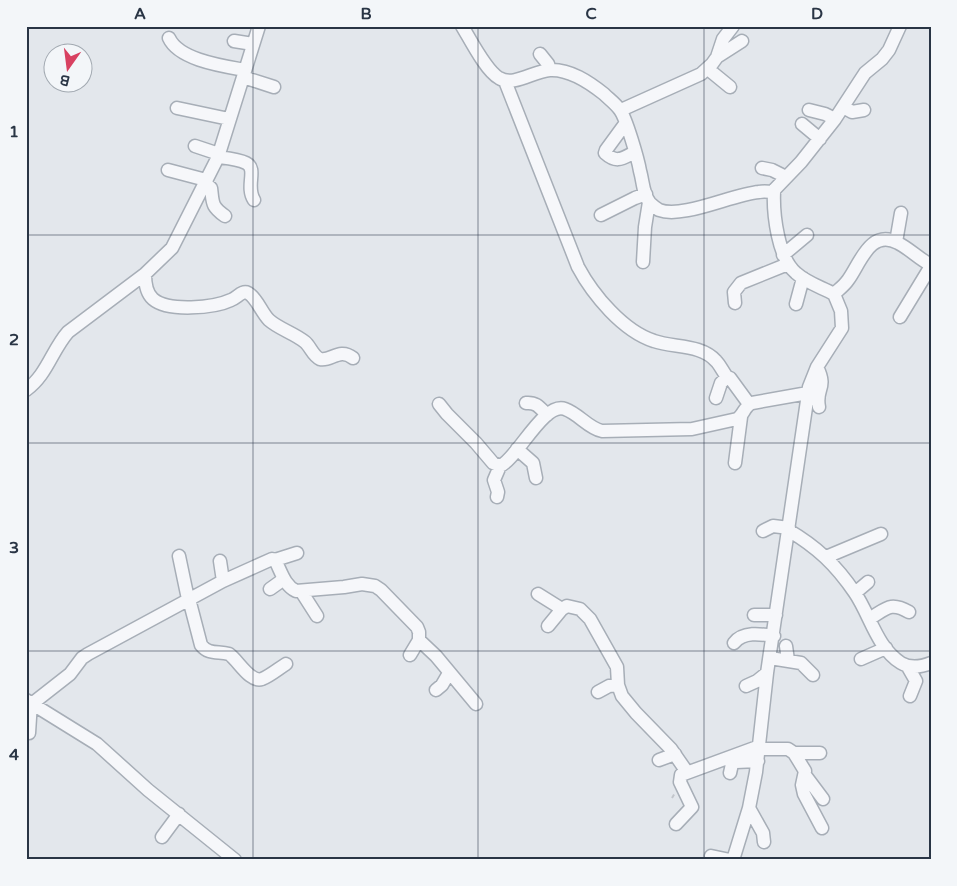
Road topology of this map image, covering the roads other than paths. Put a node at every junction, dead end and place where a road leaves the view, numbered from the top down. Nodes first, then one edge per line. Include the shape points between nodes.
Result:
1 (259, 26) edge
2 (462, 26) edge
3 (733, 26) edge
4 (900, 26) edge
5 (168, 38) dead end
6 (234, 41) dead end
7 (742, 42) dead end
8 (253, 44) junction
9 (540, 54) dead end
10 (717, 57) junction
11 (708, 69) junction
12 (550, 70) junction
13 (244, 74) junction
14 (505, 81) junction
15 (274, 87) dead end
16 (730, 87) dead end
17 (843, 107) junction
18 (177, 108) dead end
19 (621, 110) junction
20 (809, 110) dead end
21 (864, 110) dead end
22 (229, 118) junction
23 (835, 119) junction
24 (625, 124) junction
25 (802, 124) dead end
26 (820, 138) junction
27 (194, 146) dead end
28 (635, 152) junction
29 (218, 155) junction
30 (762, 168) dead end
31 (168, 170) dead end
32 (786, 177) junction
33 (205, 181) junction
34 (774, 192) junction
35 (648, 198) junction
36 (254, 200) dead end
37 (901, 212) dead end
38 (601, 215) dead end
39 (225, 216) dead end
40 (807, 236) dead end
41 (896, 242) junction
42 (786, 260) junction
43 (643, 262) dead end
44 (931, 265) edge
45 (145, 274) junction
46 (803, 278) junction
47 (834, 294) junction
48 (735, 303) dead end
49 (796, 304) dead end
50 (900, 317) dead end
51 (353, 358) dead end
52 (817, 367) junction
53 (727, 377) junction
54 (26, 390) edge
55 (808, 393) junction
56 (716, 398) dead end
57 (526, 403) dead end
58 (439, 404) dead end
59 (749, 404) junction
60 (819, 407) dead end
61 (547, 415) junction
62 (740, 417) junction
63 (518, 449) junction
64 (735, 463) dead end
65 (500, 466) junction
66 (536, 478) dead end
67 (497, 497) dead end
68 (789, 529) junction
69 (763, 532) dead end
70 (881, 534) dead end
71 (297, 553) dead end
72 (179, 556) dead end
73 (826, 557) junction
74 (275, 560) junction
75 (220, 561) dead end
76 (284, 579) junction
77 (223, 581) junction
78 (868, 582) dead end
79 (270, 589) dead end
80 (301, 591) junction
81 (855, 593) junction
82 (538, 594) dead end
83 (188, 599) junction
84 (562, 609) junction
85 (909, 612) dead end
86 (754, 614) dead end
87 (776, 615) junction
88 (317, 616) dead end
89 (869, 619) junction
90 (548, 626) dead end
91 (774, 636) junction
92 (419, 640) junction
93 (734, 643) dead end
94 (786, 646) dead end
95 (886, 648) junction
96 (410, 655) dead end
97 (770, 658) junction
98 (861, 659) dead end
99 (788, 660) junction
100 (286, 664) dead end
101 (930, 664) edge
102 (908, 667) junction
103 (449, 673) junction
104 (767, 673) junction
105 (813, 675) dead end
106 (618, 685) junction
107 (746, 686) dead end
108 (436, 690) dead end
109 (598, 692) dead end
110 (910, 696) dead end
111 (30, 702) edge
112 (476, 704) dead end
113 (29, 733) dead end
114 (759, 752) junction
115 (820, 752) dead end
116 (794, 753) junction
117 (675, 754) junction
118 (659, 760) dead end
119 (687, 772) junction
120 (730, 773) dead end
121 (805, 775) junction
122 (823, 799) dead end
123 (749, 808) junction
124 (179, 814) junction
125 (676, 824) dead end
126 (822, 828) dead end
127 (162, 837) dead end
128 (764, 842) dead end
129 (711, 856) dead end
130 (235, 860) edge
131 (732, 860) edge

1 - 8 street
2 - 14 street via 494,75
3 - 10 street
4 - 17 street via 890,50 864,73
5 - 13 street via 177,49
6 - 8 street
7 - 10 street
8 - 13 street
9 - 12 street
10 - 11 street
11 - 16 street
11 - 19 street
12 - 14 street
12 - 19 street via 579,77
13 - 15 street
13 - 22 street
14 - 53 street via 578,267 590,288 637,333 654,341 705,353 716,361
17 - 21 street via 852,112
17 - 23 street
18 - 22 street
19 - 24 street
20 - 23 street
22 - 29 street
23 - 26 street
24 - 28 street
24 - 28 street via 605,154 618,160
25 - 26 street
26 - 32 street
27 - 29 street
28 - 35 street
29 - 33 street
29 - 36 street via 249,165 252,173 250,191
30 - 32 street
31 - 33 street
32 - 34 street
33 - 39 street via 211,188 215,208
33 - 45 street via 172,248
34 - 35 street via 759,192 670,212 659,210
34 - 42 street via 778,232
35 - 38 street via 635,198
35 - 43 street
37 - 41 street
40 - 42 street
41 - 44 street
41 - 47 street via 885,240 872,244
42 - 46 street
42 - 48 street via 741,283 734,292
44 - 50 street
45 - 51 street via 145,284 152,298 159,303 190,307 213,305 246,292 269,320 306,342 318,358 343,354
45 - 54 street via 68,332 45,370
46 - 47 street
46 - 49 street
47 - 52 street via 841,311 842,328
52 - 55 street
52 - 60 street via 823,381 818,397
53 - 56 street via 721,383
53 - 59 street
55 - 59 street
55 - 68 street
57 - 61 street via 537,404
58 - 65 street via 492,463
59 - 62 street
61 - 62 street via 565,409 602,431 692,429
61 - 63 street
62 - 64 street
63 - 65 street
63 - 66 street via 533,463
65 - 67 street via 494,480
68 - 69 street via 773,526
68 - 73 street
68 - 87 street
70 - 73 street
71 - 74 street
72 - 83 street
73 - 81 street
74 - 76 street
74 - 77 street
75 - 77 street
76 - 79 street
76 - 80 street via 293,590
77 - 83 street
78 - 81 street
80 - 88 street
80 - 92 street via 362,584 375,586 417,627
81 - 89 street
82 - 84 street
83 - 100 street via 205,650 229,654 257,680
83 - 111 street via 88,654 70,674
84 - 90 street
84 - 106 street via 580,608 590,619 617,667
85 - 89 street via 892,606
86 - 87 street
87 - 91 street
89 - 95 street
91 - 93 street via 741,636
91 - 97 street
92 - 96 street
92 - 103 street
94 - 99 street
95 - 98 street
95 - 102 street
97 - 99 street
97 - 104 street
99 - 105 street via 801,663
101 - 102 street
102 - 110 street via 916,681
103 - 108 street
103 - 112 street
104 - 107 street
104 - 114 street
106 - 109 street
106 - 117 street via 622,696 636,713
111 - 113 street
111 - 124 street via 84,734
114 - 116 street via 788,750
114 - 119 street
114 - 120 street via 732,764
114 - 123 street
115 - 116 street
116 - 121 street
117 - 118 street
117 - 119 street
119 - 125 street via 680,778 692,807
121 - 122 street
121 - 126 street via 804,794
123 - 128 street via 763,833
123 - 131 street
124 - 127 street
124 - 130 street
129 - 131 street

